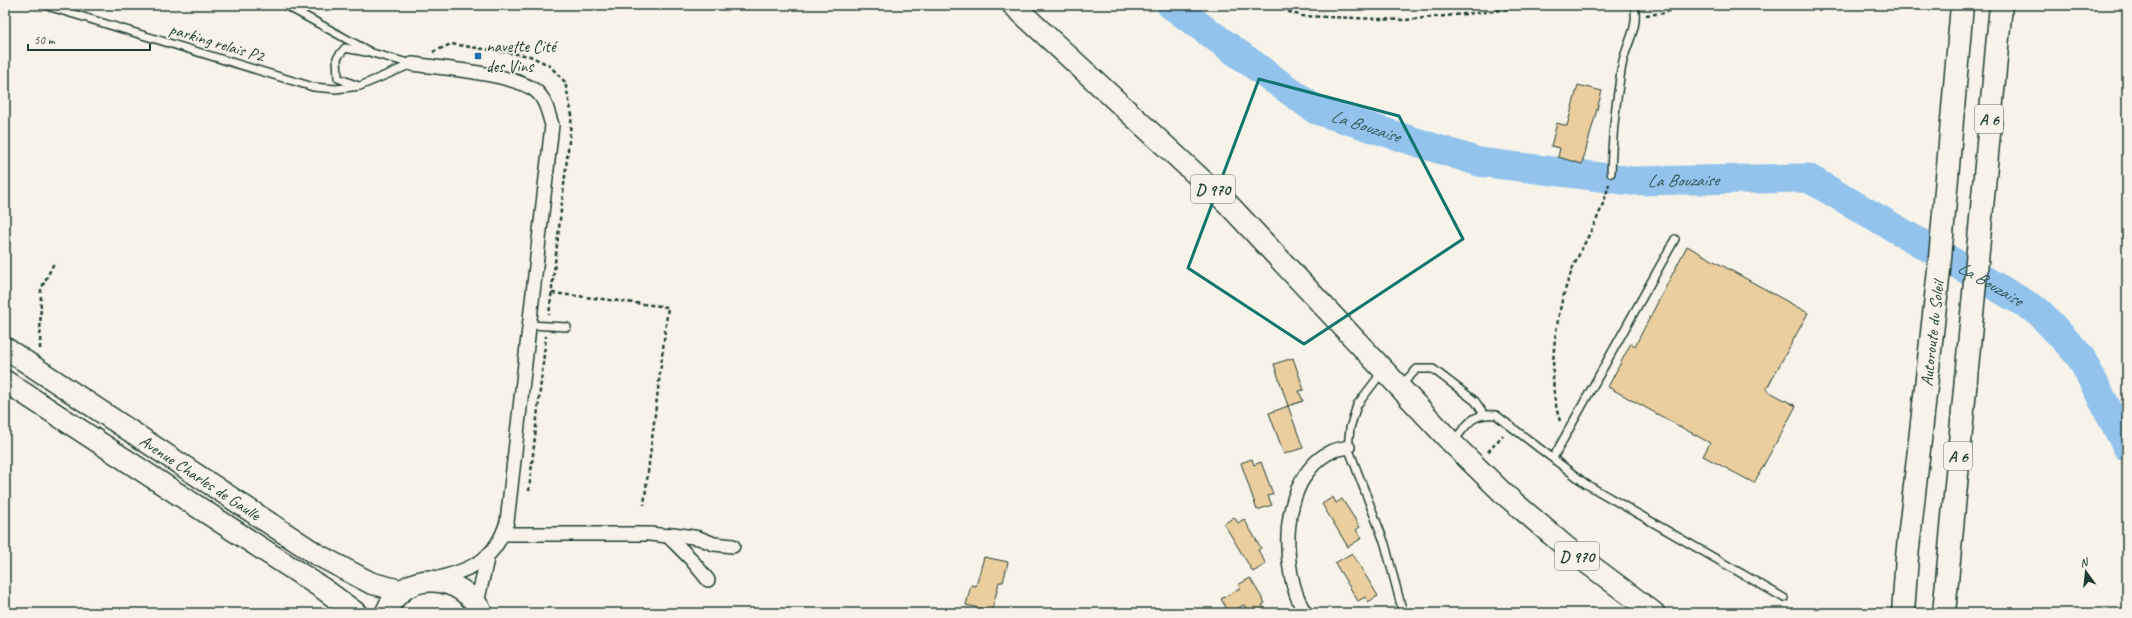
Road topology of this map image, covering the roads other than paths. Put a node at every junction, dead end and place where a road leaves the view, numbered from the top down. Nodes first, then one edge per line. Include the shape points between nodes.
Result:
1 (44, 5) edge
2 (285, 5) edge
3 (1013, 5) edge
4 (1634, 5) edge
5 (1962, 5) edge
6 (2000, 5) edge
7 (372, 53) junction
8 (412, 64) junction
9 (360, 86) junction
10 (1611, 173) road end
11 (1675, 239) dead end
12 (529, 325) junction
13 (567, 327) dead end
14 (5, 348) edge
15 (1384, 370) junction
16 (5, 381) edge
17 (1400, 386) junction
18 (1484, 414) junction
19 (1452, 443) junction
20 (1348, 447) junction
21 (1553, 458) junction
22 (503, 534) junction
23 (668, 536) junction
24 (733, 546) dead end
25 (1907, 557) junction
26 (487, 559) junction
27 (708, 580) dead end
28 (432, 581) junction
29 (402, 591) junction
30 (1784, 598) dead end
31 (480, 608) edge
32 (356, 613) edge
33 (386, 613) edge
34 (1305, 613) edge
35 (1403, 613) edge
36 (1654, 613) edge
37 (1887, 613) edge
38 (1903, 613) edge
39 (1944, 613) edge

1 - 9 lane, parking relais P2 via 313,87 336,89
2 - 7 lane
3 - 15 main road, D 970 via 1227,203
4 - 10 lane via 1636,28 1624,60 1619,86 1612,129
5 - 25 highway, Autoroute du Soleil / A 6 via 1939,270
6 - 39 highway, A 6
7 - 8 lane
7 - 9 lane via 345,48 337,58 338,78
8 - 9 lane, parking relais P2
8 - 12 street via 514,79 536,92 546,104 552,125
11 - 21 lane
12 - 13 lane
12 - 22 street via 507,522
14 - 29 main road, Avenue Charles de Gaulle via 316,554 371,583
15 - 17 main road, D 970
15 - 20 lane via 1357,405 1350,428
16 - 32 main road, Avenue Charles de Gaulle via 325,590
17 - 18 lane via 1417,370 1433,368 1475,401
17 - 19 main road, D 970
18 - 19 lane via 1471,420
18 - 21 lane via 1496,415
19 - 36 main road, D 970 via 1503,493 1566,547
20 - 34 street via 1331,451 1321,458 1299,486 1292,507 1288,538 1289,560 1294,589
20 - 35 lane via 1386,544
21 - 30 lane via 1586,484
22 - 23 street
22 - 26 street
23 - 24 street via 673,534 699,538 714,544
23 - 27 street
25 - 37 highway
25 - 38 highway, Autoroute du Soleil / A 6
26 - 28 street via 456,574
26 - 31 street
28 - 29 main road
28 - 31 main road via 450,583 465,590
29 - 33 main road

